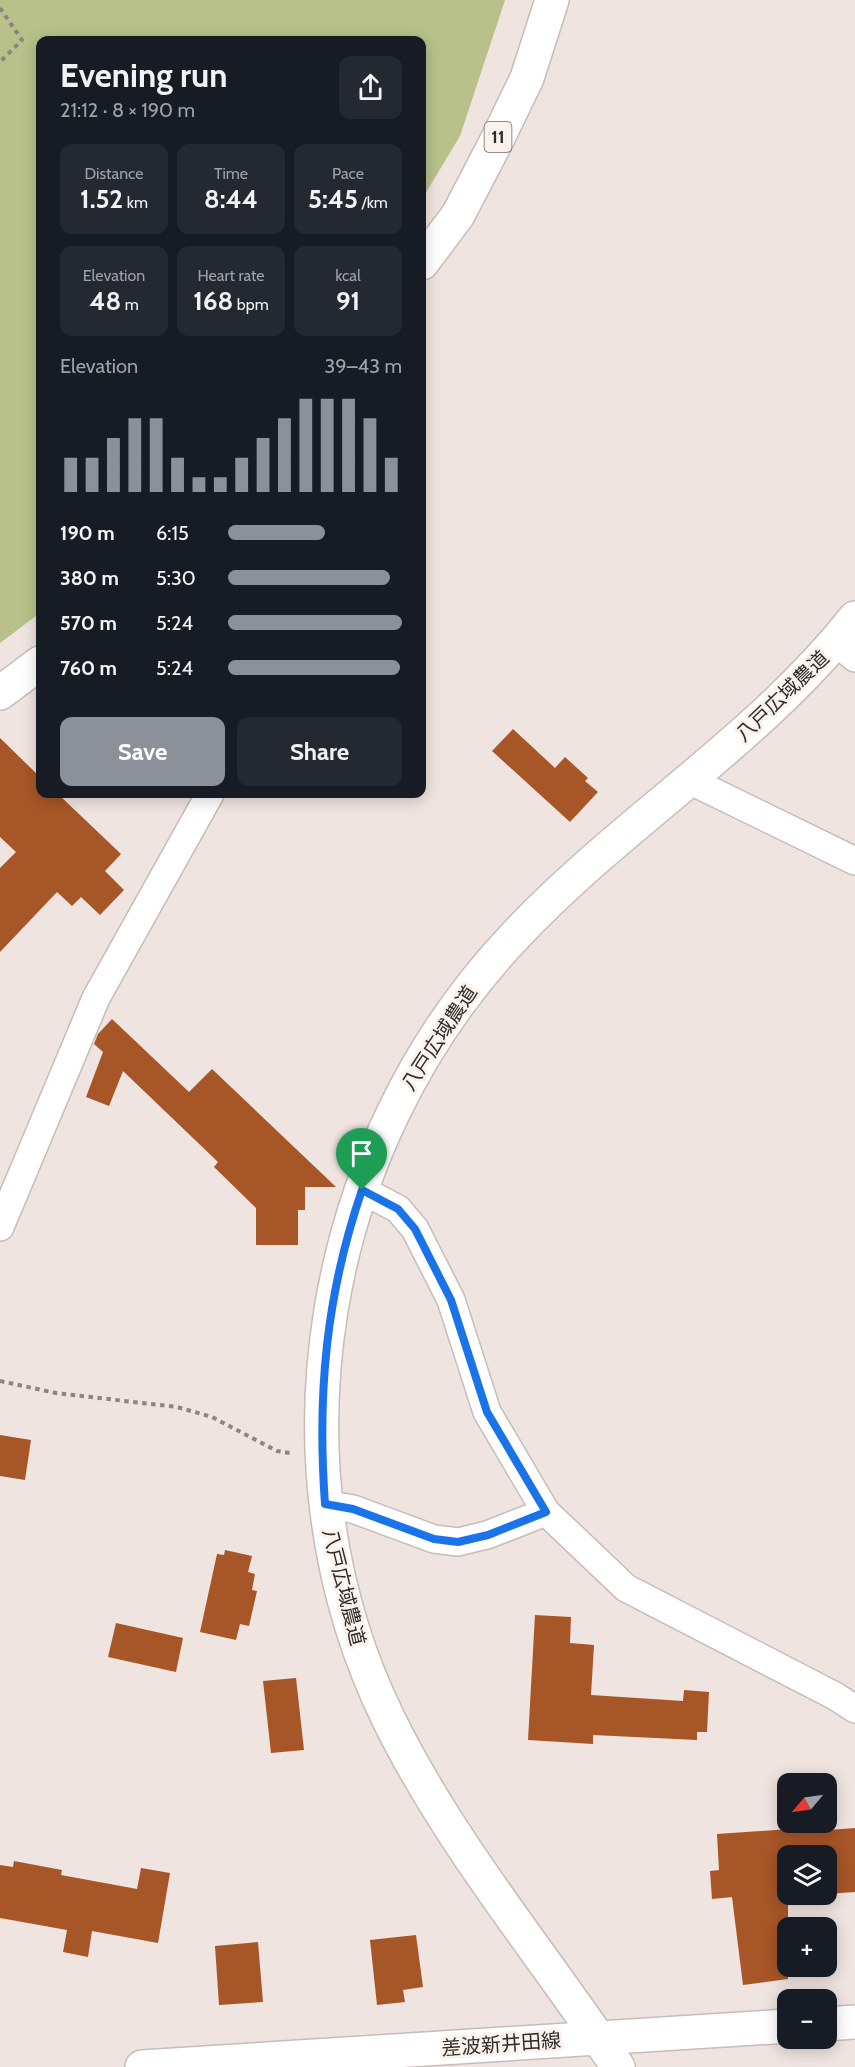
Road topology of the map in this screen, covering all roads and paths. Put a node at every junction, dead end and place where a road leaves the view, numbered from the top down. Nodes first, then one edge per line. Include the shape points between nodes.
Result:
1 (552, 0) edge
2 (0, 8) edge
3 (0, 62) edge
4 (426, 258) edge
5 (849, 639) edge
6 (36, 666) edge
7 (0, 693) edge
8 (691, 781) junction
9 (208, 798) edge
10 (855, 861) edge
11 (362, 1190) junction
12 (0, 1227) edge
13 (0, 1382) edge
14 (322, 1458) junction
15 (325, 1504) junction
16 (546, 1512) junction
17 (855, 1709) edge
18 (855, 2022) edge
19 (837, 2023) edge
20 (777, 2027) edge
21 (598, 2037) junction
22 (387, 2060) edge
23 (142, 2067) edge
24 (618, 2067) edge

1 - 4 street, 11 via 527,78 497,140 458,215
2 - 3 path via 22,40
5 - 8 street, 八戸広域農道
6 - 7 street
8 - 10 street
8 - 11 street, 八戸広域農道 via 568,884 513,937 474,983 434,1038 404,1090 378,1144
9 - 12 street via 96,998
11 - 14 street, 八戸広域農道 via 339,1262 325,1340
11 - 16 street via 398,1209 415,1229 451,1300 487,1412
13 - 14 path via 56,1393 177,1407 212,1417 277,1451
14 - 15 street, 八戸広域農道
15 - 16 street via 353,1509 434,1539 458,1542 488,1535
15 - 21 street, 八戸広域農道 via 357,1646 388,1717 424,1787
16 - 17 street via 626,1588
18 - 19 street
20 - 21 street, 差波新井田線
21 - 22 street, 差波新井田線
21 - 24 street, 八戸広域農道
22 - 23 street, 差波新井田線

